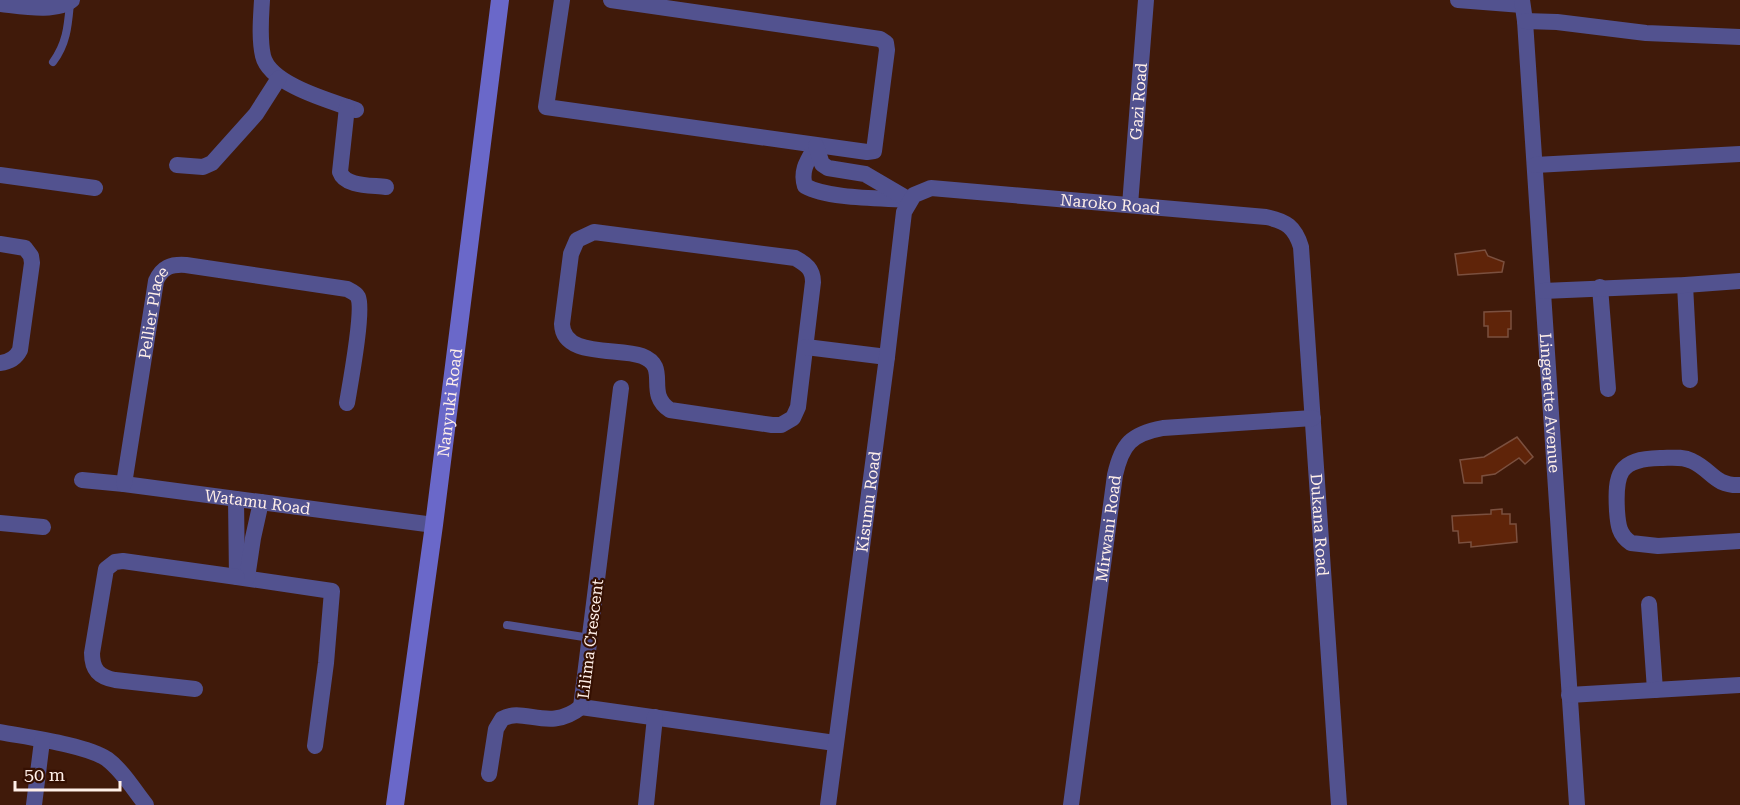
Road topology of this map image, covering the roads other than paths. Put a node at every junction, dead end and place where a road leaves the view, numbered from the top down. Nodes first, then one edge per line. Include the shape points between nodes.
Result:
1 (262, 0) edge
2 (500, 0) edge
3 (562, 0) edge
4 (611, 0) edge
5 (1146, 0) edge
6 (1458, 0) edge
7 (71, 1) edge
8 (0, 4) edge
9 (1523, 9) edge
10 (1740, 37) edge
11 (53, 62) dead end
12 (279, 78) junction
13 (816, 146) junction
14 (1740, 154) edge
15 (177, 165) dead end
16 (1535, 165) junction
17 (0, 175) edge
18 (872, 178) junction
19 (386, 187) dead end
20 (95, 188) dead end
21 (870, 197) junction
22 (909, 200) junction
23 (1130, 205) junction
24 (0, 244) edge
25 (1301, 247) joint
26 (1740, 281) edge
27 (1685, 285) junction
28 (1600, 287) junction
29 (1543, 291) junction
30 (807, 346) junction
31 (887, 357) junction
32 (0, 363) edge
33 (1690, 380) dead end
34 (621, 388) dead end
35 (1608, 389) dead end
36 (347, 403) dead end
37 (1313, 418) junction
38 (82, 480) dead end
39 (124, 484) junction
40 (1740, 484) edge
41 (236, 499) junction
42 (261, 502) junction
43 (0, 523) edge
44 (434, 525) junction
45 (44, 527) dead end
46 (244, 538) junction
47 (1740, 541) edge
48 (242, 578) junction
49 (1649, 604) dead end
50 (507, 625) dead end
51 (590, 638) junction
52 (1740, 684) edge
53 (195, 689) dead end
54 (1654, 690) junction
55 (1569, 695) junction
56 (581, 707) junction
57 (655, 717) junction
58 (0, 732) edge
59 (42, 741) junction
60 (835, 743) junction
61 (315, 746) dead end
62 (489, 774) dead end
63 (34, 805) edge
64 (146, 805) edge
65 (395, 805) edge
66 (646, 805) edge
67 (828, 805) edge
68 (1071, 805) edge
69 (1339, 805) edge
70 (1577, 805) edge

1 - 12 street via 264,58
2 - 44 street, Nanyuki Road
3 - 13 street via 546,107
4 - 13 street via 880,39 886,43 874,151
5 - 23 street, Gazi Road
6 - 9 street
7 - 8 street via 54,8
7 - 11 lane via 64,44
9 - 10 street via 1572,23 1646,33
9 - 16 street, Lingerette Avenue
12 - 15 street via 256,114 212,163 202,167
12 - 19 street via 352,109 342,177 347,182
13 - 18 street via 822,164 828,168
13 - 21 street via 803,169 805,186 813,191
14 - 16 street
16 - 29 street, Lingerette Avenue
17 - 20 street
18 - 21 lane
18 - 22 street
21 - 22 street
22 - 23 street, Naroko Road via 925,189 942,188
22 - 31 street, Kisumu Road via 902,222
23 - 25 street, Naroko Road via 1278,219 1292,227
24 - 32 street via 25,248 32,263 20,350 9,361
25 - 37 street, Dukana Road
26 - 27 street
27 - 28 street
27 - 33 street
28 - 29 street
28 - 35 street
29 - 55 street, Lingerette Avenue
30 - 30 street via 813,276 795,258 601,232 582,236 574,245 562,324 565,338 584,347 648,359 657,372 659,401 670,410 772,425 788,422 798,407
30 - 31 street
31 - 60 street, Kisumu Road
34 - 51 street, Lilima Crescent
36 - 39 street, Pellier Place via 360,313 358,297 347,289 186,265 170,266 156,281
37 - 68 street, Mirwani Road via 1162,428 1145,432 1126,445 1115,475
37 - 69 street, Dukana Road
38 - 39 street, Watamu Road
39 - 41 street, Watamu Road
40 - 47 street via 1722,483 1690,459 1651,458 1626,465 1616,489 1619,531 1631,543 1647,546
41 - 42 street, Watamu Road
41 - 46 street
42 - 44 street, Watamu Road
42 - 46 street
43 - 45 street
44 - 65 street, Nanyuki Road
46 - 48 street
48 - 53 street via 123,561 106,568 92,653 96,672 115,680
48 - 61 street via 332,591
49 - 54 street
50 - 51 lane
51 - 56 street, Lilima Crescent
52 - 54 street
54 - 55 street
55 - 70 street, Lingerette Avenue
56 - 57 street, Lilima Crescent
56 - 62 street via 571,715 555,719 502,719 496,729
57 - 60 street, Lilima Crescent
57 - 66 street
58 - 59 street
59 - 63 street
59 - 64 street via 101,756 114,765
60 - 67 street, Kisumu Road

